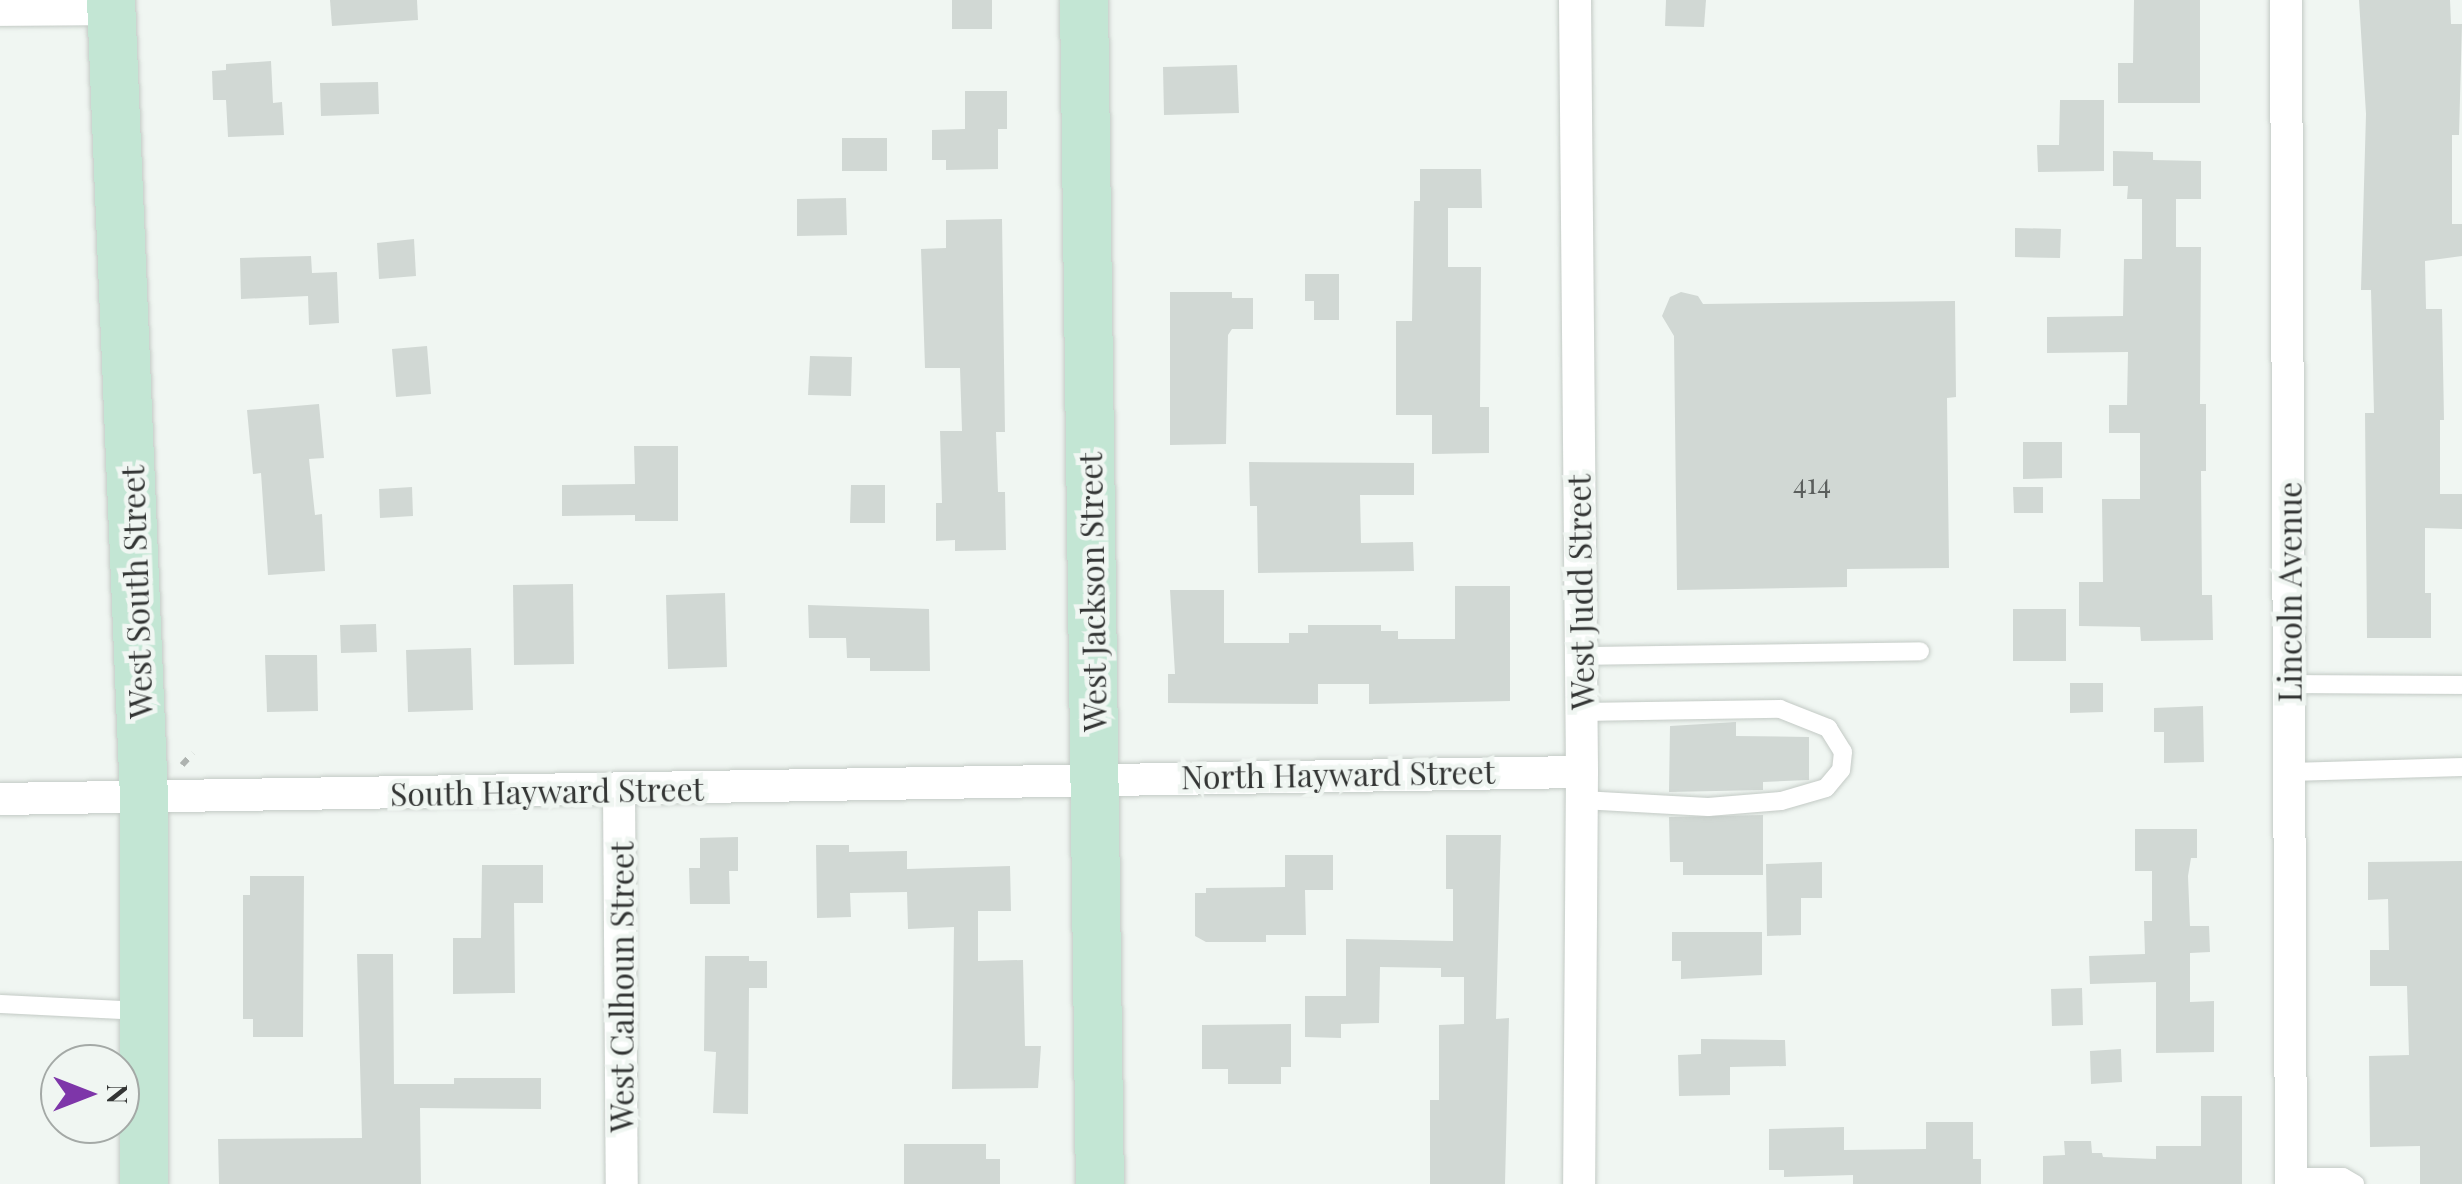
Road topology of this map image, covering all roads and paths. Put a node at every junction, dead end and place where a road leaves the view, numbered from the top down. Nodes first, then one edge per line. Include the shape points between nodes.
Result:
1 (1084, 0) edge
2 (1574, 0) edge
3 (2286, 0) edge
4 (111, 5) edge
5 (0, 10) edge
6 (1920, 651) dead end
7 (1581, 656) junction
8 (2289, 684) junction
9 (2462, 685) edge
10 (1581, 712) junction
11 (193, 753) dead end
12 (181, 766) dead end
13 (2462, 767) edge
14 (2292, 772) junction
15 (1094, 777) junction
16 (1582, 786) junction
17 (619, 790) junction
18 (144, 798) junction
19 (0, 799) edge
20 (0, 1004) edge
21 (144, 1011) junction
22 (2291, 1181) edge
23 (144, 1184) edge
24 (622, 1184) edge
25 (1100, 1184) edge
26 (1579, 1184) edge
27 (2355, 1184) edge

1 - 15 street, West Jackson Street
2 - 7 street, West Judd Street
3 - 8 street, Lincoln Avenue
4 - 5 street
4 - 18 street, West South Street
6 - 7 lane
7 - 10 street, West Judd Street
8 - 9 lane
8 - 14 street, Lincoln Avenue
10 - 16 street, West Judd Street
10 - 16 lane via 1780,709 1828,728 1842,752 1841,770 1826,788 1781,802 1708,807
11 - 12 path
13 - 14 lane
14 - 22 street, Lincoln Avenue
15 - 16 street, North Hayward Street
15 - 17 street, South Hayward Street
15 - 25 street, West Jackson Street
16 - 26 street, West Judd Street
17 - 18 street, South Hayward Street
17 - 24 street, West Calhoun Street
18 - 19 street, South Hayward Street
18 - 21 street, West South Street
20 - 21 lane
21 - 23 street, West South Street
22 - 27 lane via 2343,1176

